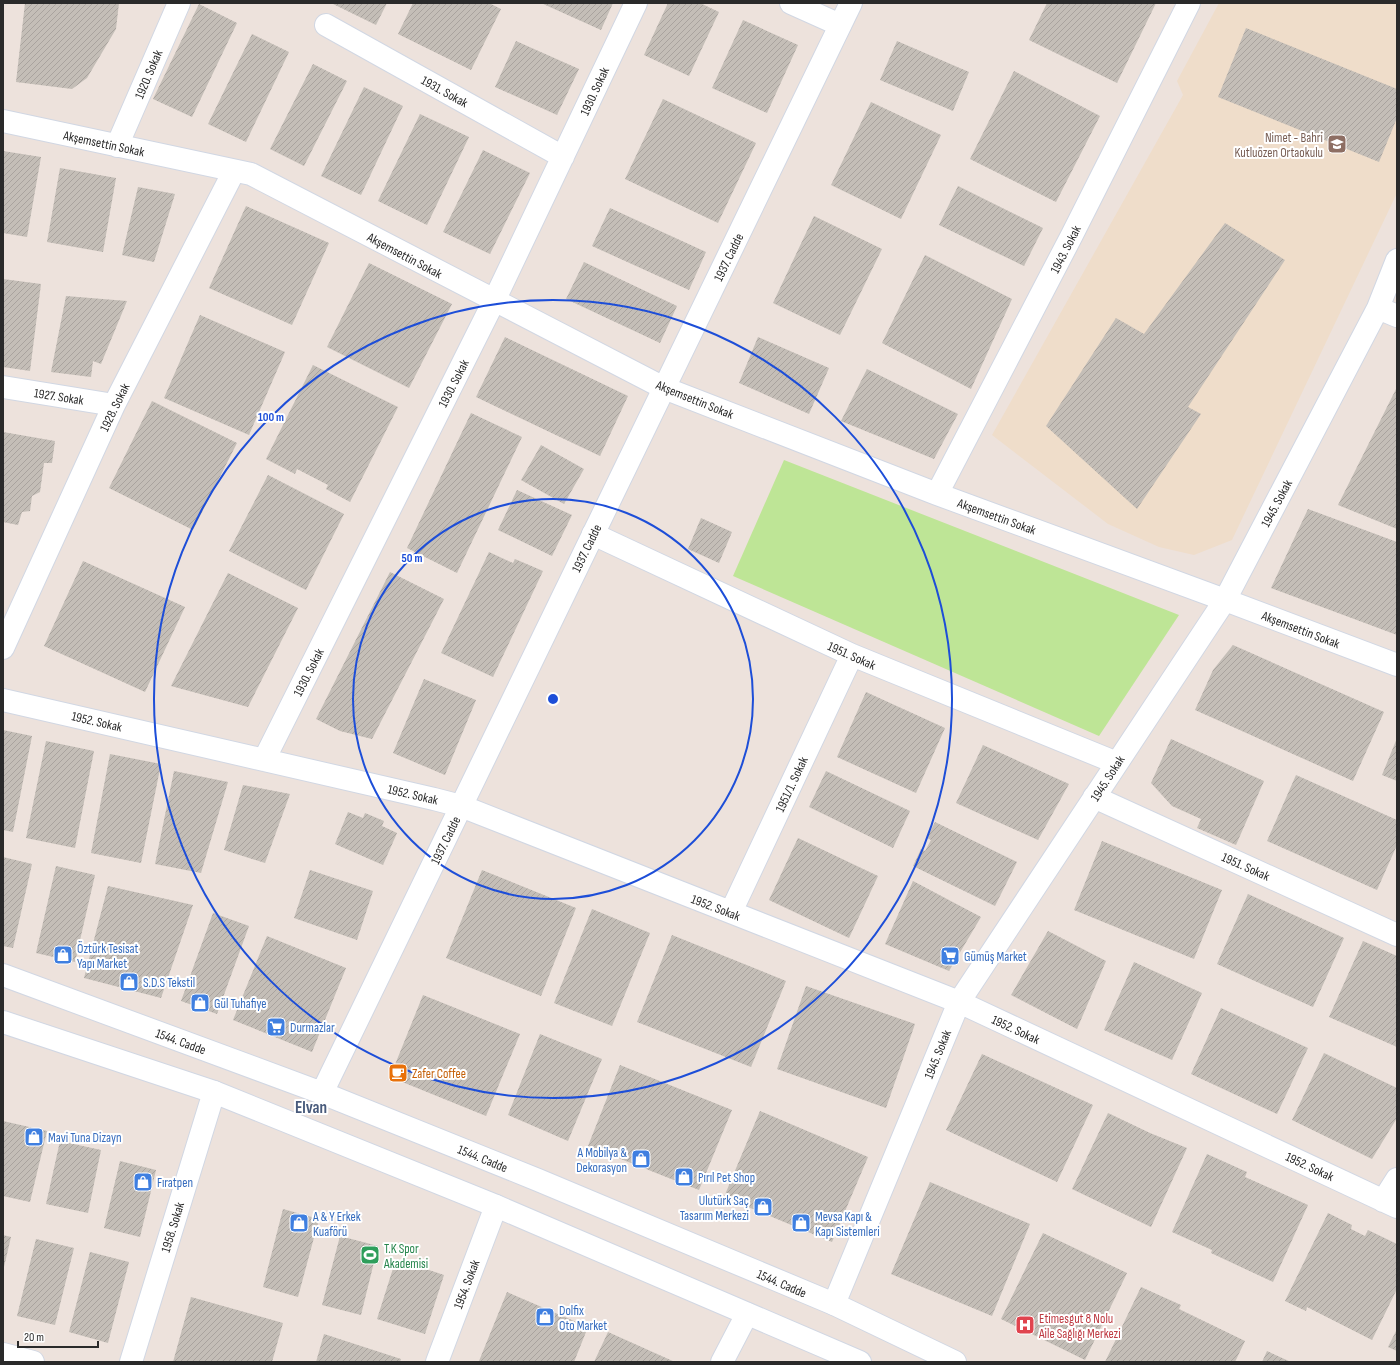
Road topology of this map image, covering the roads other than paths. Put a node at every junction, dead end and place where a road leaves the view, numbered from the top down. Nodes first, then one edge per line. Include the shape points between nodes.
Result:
1 (179, 3) edge
2 (636, 3) edge
3 (791, 3) edge
4 (851, 3) edge
5 (1189, 3) edge
6 (326, 25) dead end
7 (840, 25) junction
8 (3, 121) edge
9 (117, 146) junction
10 (563, 157) junction
11 (234, 170) junction
12 (1397, 260) edge
13 (494, 302) junction
14 (1387, 312) edge
15 (3, 387) edge
16 (664, 388) junction
17 (114, 405) junction
18 (937, 494) junction
19 (593, 534) junction
20 (1225, 600) junction
21 (3, 648) edge
22 (852, 655) junction
23 (1397, 665) edge
24 (3, 700) edge
25 (264, 760) junction
26 (1117, 763) junction
27 (1094, 797) junction
28 (461, 806) junction
29 (731, 912) junction
30 (1397, 935) edge
31 (3, 975) edge
32 (959, 1002) junction
33 (3, 1022) edge
34 (214, 1092) junction
35 (322, 1093) junction
36 (1397, 1179) edge
37 (1390, 1204) edge
38 (496, 1206) junction
39 (834, 1304) junction
40 (747, 1314) junction
41 (3, 1354) edge
42 (33, 1362) edge
43 (131, 1362) edge
44 (437, 1362) edge
45 (722, 1362) edge
46 (860, 1362) edge
47 (955, 1362) edge

1 - 9 street, 1920. Sokak
2 - 10 street, 1930. Sokak
3 - 7 street
4 - 7 street, 1937. Cadde
5 - 18 street, 1943. Sokak
6 - 10 street, 1931. Sokak
7 - 16 street, 1937. Cadde
8 - 9 street, Akşemsettin Sokak
9 - 11 street, Akşemsettin Sokak
10 - 13 street, 1930. Sokak
11 - 13 street, Akşemsettin Sokak via 251,174
11 - 17 street, 1928. Sokak
12 - 14 street, 1945. Sokak
13 - 16 street, Akşemsettin Sokak
13 - 25 street, 1930. Sokak
14 - 20 street, 1945. Sokak
15 - 17 street, 1927. Sokak
16 - 18 street, Akşemsettin Sokak
16 - 19 street, 1937. Cadde
17 - 21 street, 1928. Sokak
18 - 20 street, Akşemsettin Sokak
19 - 22 street, 1951. Sokak
19 - 28 street, 1937. Cadde
20 - 23 street, Akşemsettin Sokak
20 - 26 street, 1945. Sokak
22 - 26 street, 1951. Sokak
22 - 29 street, 1951/1. Sokak
24 - 25 street, 1952. Sokak
25 - 28 street, 1952. Sokak
26 - 27 street, 1945. Sokak
27 - 30 street, 1951. Sokak
27 - 32 street, 1945. Sokak
28 - 29 street, 1952. Sokak
28 - 35 street, 1937. Cadde
29 - 32 street, 1952. Sokak
31 - 35 street, 1544. Cadde
32 - 37 street, 1952. Sokak
32 - 39 street, 1945. Sokak
33 - 34 street
34 - 38 street
34 - 43 street, 1958. Sokak
35 - 39 street, 1544. Cadde
36 - 37 street
38 - 40 street
38 - 44 street, 1954. Sokak
39 - 47 street, 1544. Cadde
40 - 45 street
40 - 46 street
41 - 42 street

